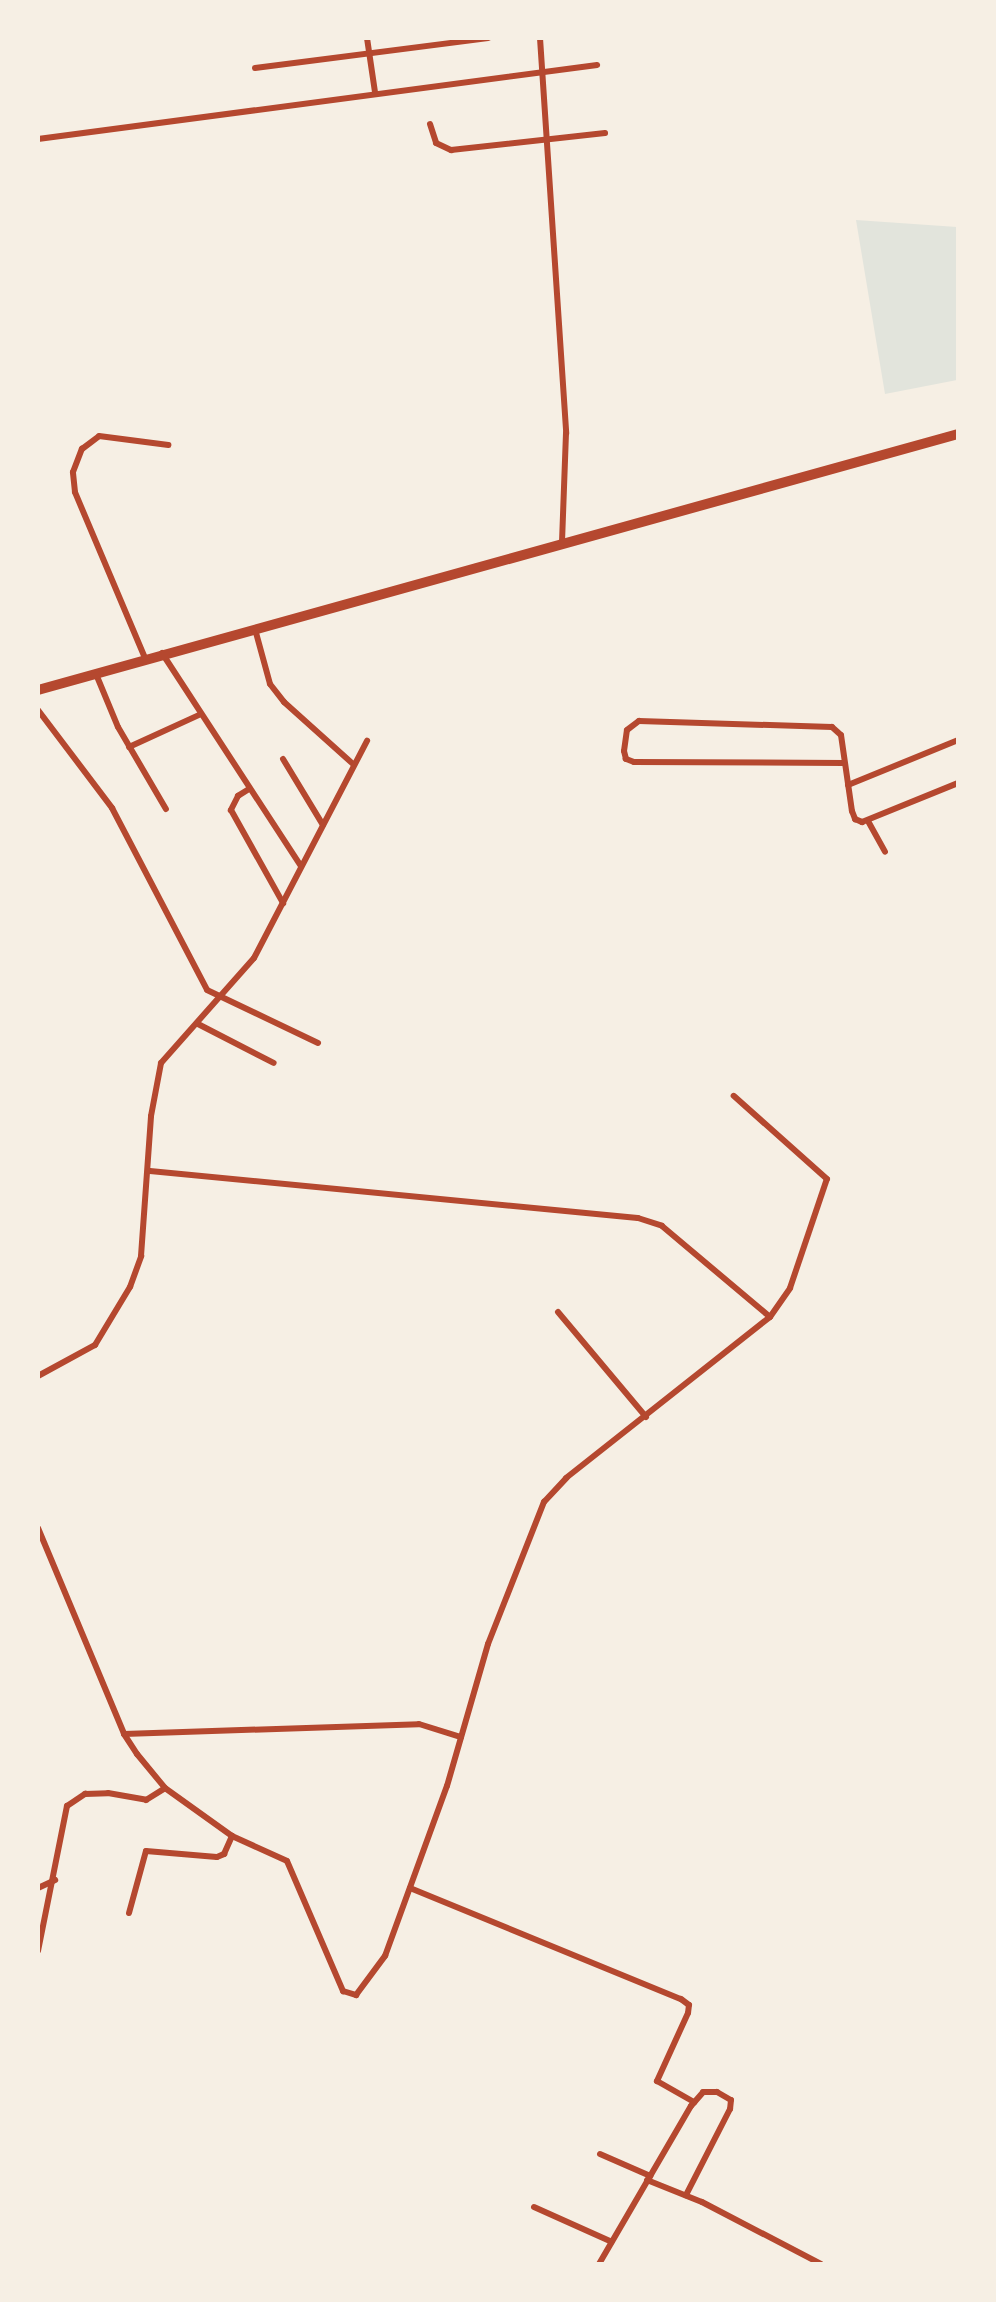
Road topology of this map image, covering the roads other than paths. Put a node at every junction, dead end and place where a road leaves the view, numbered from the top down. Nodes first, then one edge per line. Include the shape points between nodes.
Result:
1 (367, 38) edge
2 (488, 38) edge
3 (540, 38) edge
4 (368, 54) junction
5 (597, 65) dead end
6 (255, 68) dead end
7 (543, 71) junction
8 (375, 92) junction
9 (430, 124) dead end
10 (605, 133) dead end
11 (549, 138) junction
12 (38, 139) edge
13 (957, 434) edge
14 (168, 445) dead end
15 (562, 544) junction
16 (255, 629) junction
17 (162, 653) junction
18 (145, 658) junction
19 (96, 674) junction
20 (38, 690) edge
21 (38, 710) edge
22 (201, 714) junction
23 (957, 740) edge
24 (367, 741) dead end
25 (129, 747) junction
26 (283, 759) dead end
27 (844, 763) junction
28 (353, 764) junction
29 (957, 783) edge
30 (848, 785) junction
31 (249, 789) junction
32 (166, 809) dead end
33 (868, 821) junction
34 (323, 825) junction
35 (885, 852) dead end
36 (300, 865) junction
37 (283, 903) junction
38 (219, 998) junction
39 (198, 1024) junction
40 (318, 1042) dead end
41 (274, 1063) dead end
42 (734, 1096) dead end
43 (150, 1171) junction
44 (558, 1312) dead end
45 (770, 1317) junction
46 (38, 1376) edge
47 (646, 1417) junction
48 (38, 1528) edge
49 (124, 1734) junction
50 (461, 1737) junction
51 (165, 1788) junction
52 (232, 1836) junction
53 (56, 1879) junction
54 (38, 1888) edge
55 (410, 1888) junction
56 (129, 1913) dead end
57 (38, 1951) edge
58 (694, 2102) junction
59 (600, 2154) dead end
60 (648, 2178) junction
61 (686, 2195) junction
62 (534, 2207) dead end
63 (612, 2242) junction
64 (598, 2263) edge
65 (821, 2263) edge

1 - 4 street
2 - 4 street
3 - 7 street
4 - 6 street
4 - 8 street
5 - 7 street
7 - 8 street
7 - 11 street
8 - 12 street
9 - 11 street via 436,143 451,150
10 - 11 street
11 - 15 street via 566,433
13 - 15 main road
14 - 18 street via 99,436 82,449 73,472 75,492
15 - 16 main road
16 - 17 main road
16 - 28 street via 270,684
17 - 18 main road
17 - 22 street
18 - 19 main road
19 - 20 main road
19 - 25 street
21 - 38 street via 112,808 203,985
22 - 25 street
22 - 31 street
23 - 30 street
24 - 28 street
25 - 32 street
26 - 34 street
27 - 27 street via 838,730 810,724 639,721 627,730 624,751 626,759 635,762
27 - 30 street
28 - 34 street
29 - 33 street
30 - 33 street via 855,819
31 - 36 street
31 - 37 street via 238,796 231,810
33 - 35 street
34 - 36 street
36 - 37 street
37 - 38 street via 254,958
38 - 39 street
38 - 40 street
39 - 41 street
39 - 43 street via 167,1053 156,1078
42 - 45 street via 823,1173 828,1183 790,1288
43 - 45 street via 638,1218 662,1226
43 - 46 street via 141,1256 110,1326 82,1355
44 - 47 street
45 - 47 street
47 - 50 street via 566,1478 544,1503 488,1644
48 - 49 street
49 - 50 street via 419,1724
49 - 51 street
50 - 55 street
51 - 52 street
51 - 53 street via 146,1800 85,1794 67,1806
52 - 55 street via 291,1866 343,1991 351,1996 360,1992 382,1962
52 - 56 street via 224,1854 217,1857 146,1851
53 - 54 street
53 - 57 street
55 - 58 street via 686,2003 688,2013 657,2081
58 - 60 street
58 - 61 street via 711,2091 732,2104
59 - 60 street
60 - 61 street
60 - 63 street
61 - 65 street
62 - 63 street
63 - 64 street

